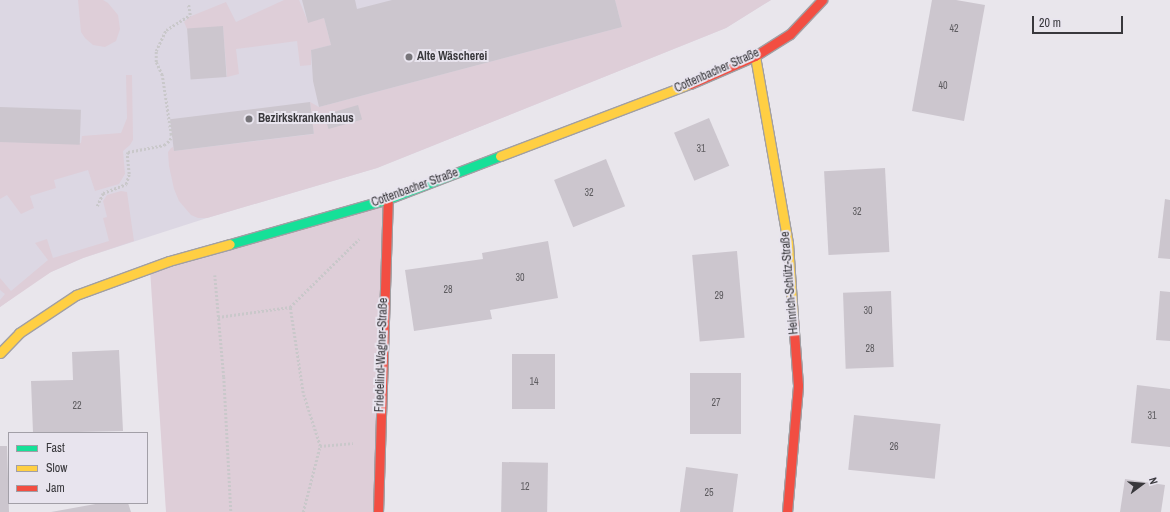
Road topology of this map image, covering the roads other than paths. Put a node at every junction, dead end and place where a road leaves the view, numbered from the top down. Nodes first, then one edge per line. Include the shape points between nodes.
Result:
1 (822, 0) edge
2 (755, 56) junction
3 (388, 199) junction
4 (0, 353) edge
5 (378, 512) edge
6 (786, 512) edge

1 - 2 street, Cottenbacher Straße via 790,34
2 - 3 street, Cottenbacher Straße via 685,86
2 - 6 street, Heinrich-Schütz-Straße via 788,243 797,377
3 - 4 street, Cottenbacher Straße via 169,261 76,295 18,333
3 - 5 street, Friedelind-Wagner-Straße

